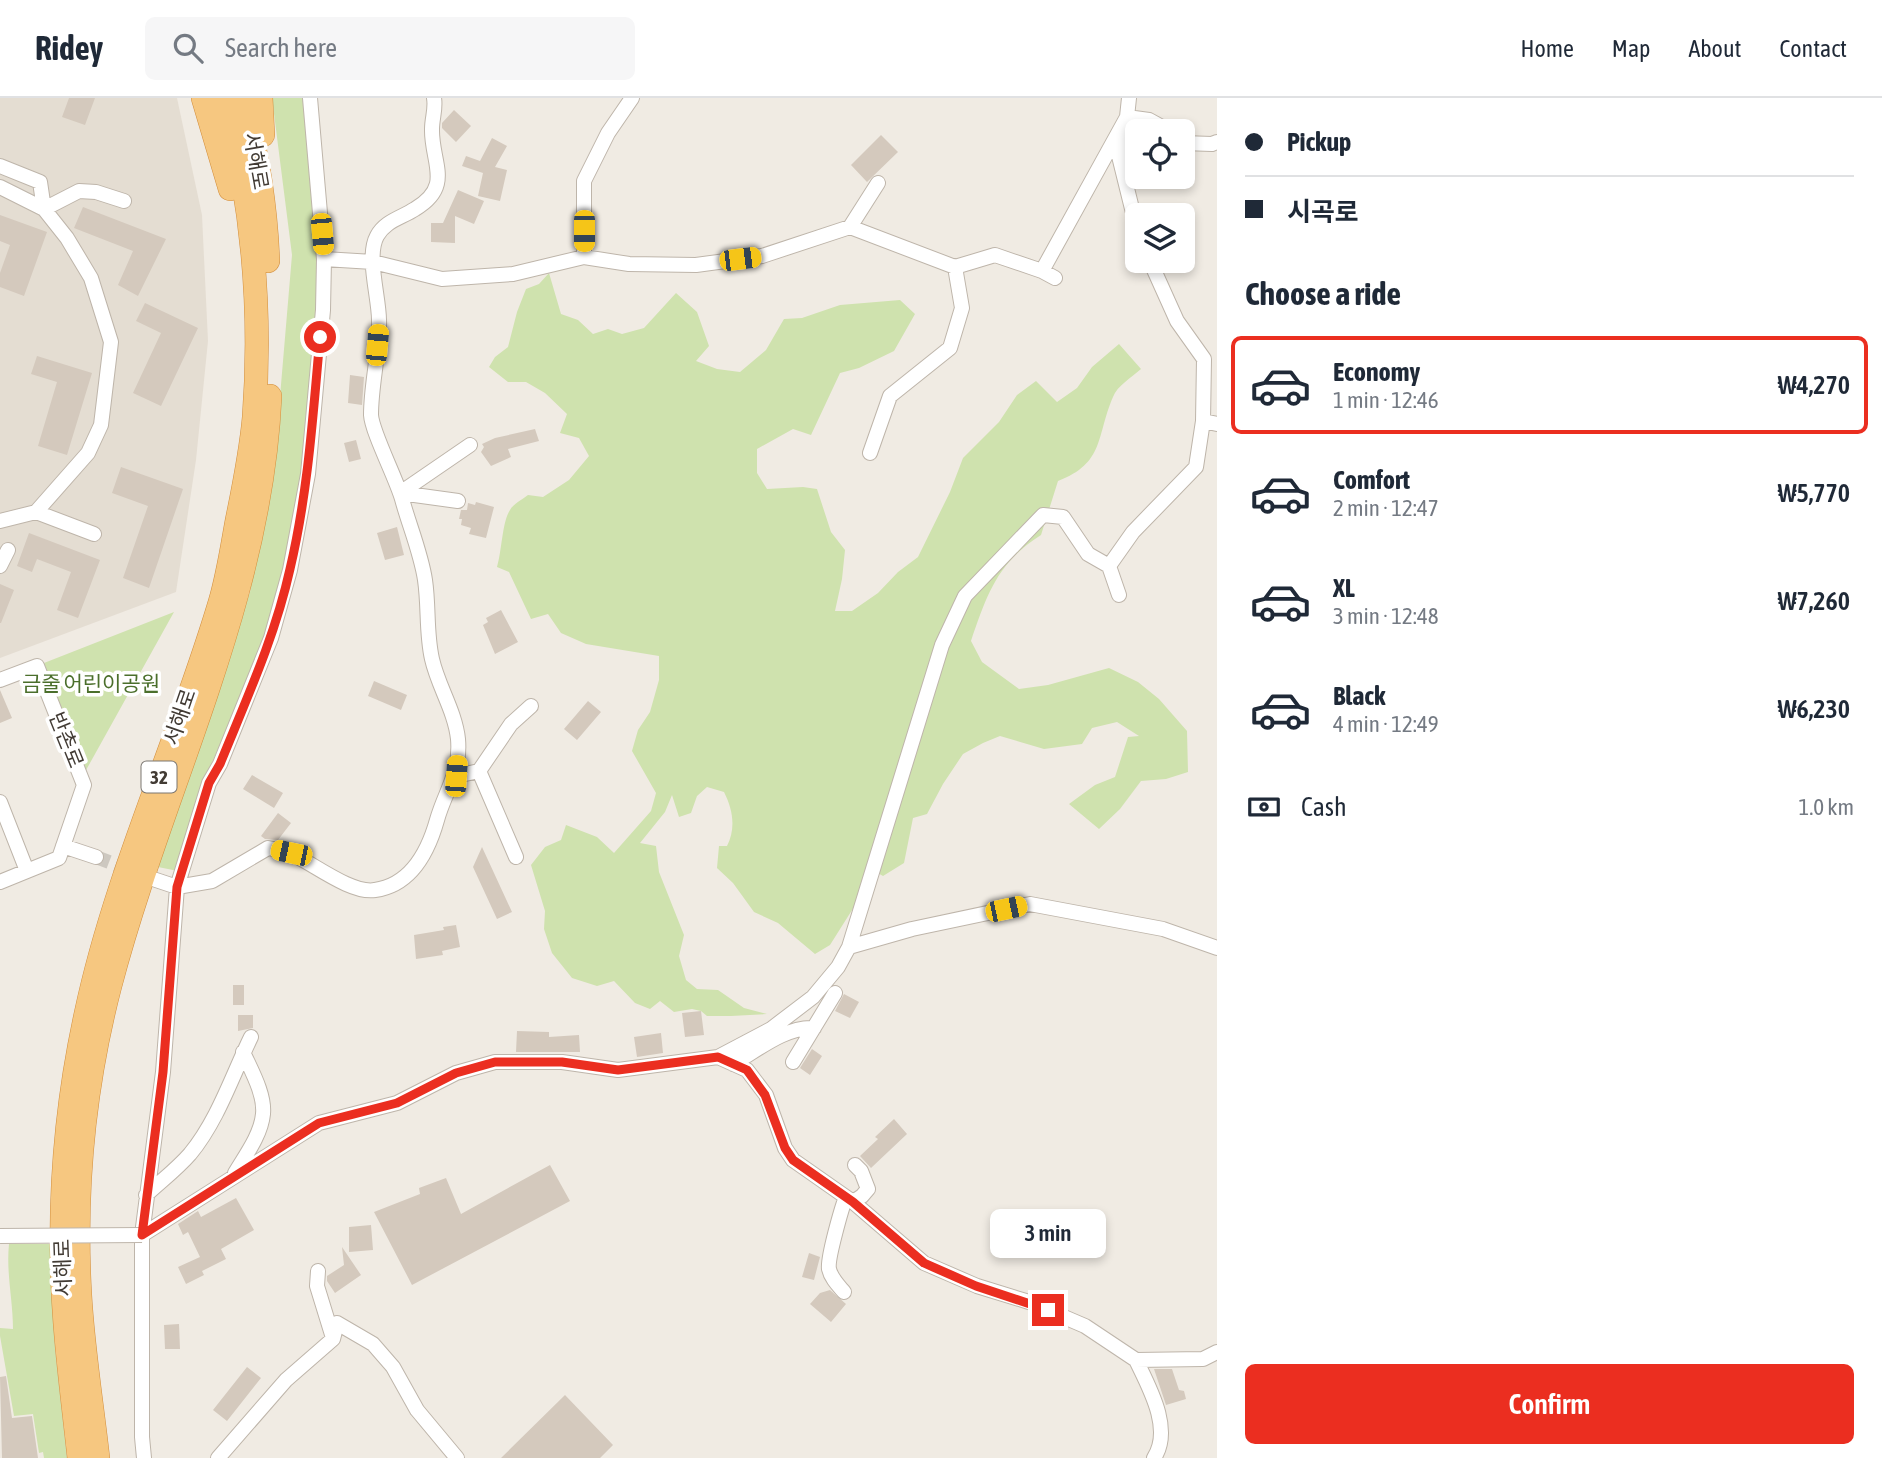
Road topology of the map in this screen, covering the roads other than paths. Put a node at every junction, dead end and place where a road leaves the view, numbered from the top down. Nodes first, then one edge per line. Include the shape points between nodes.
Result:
1 (203, 98) edge
2 (225, 98) edge
3 (243, 98) edge
4 (261, 98) edge
5 (310, 98) edge
6 (434, 98) edge
7 (632, 98) edge
8 (1129, 98) edge
9 (1127, 117) junction
10 (1142, 119) edge
11 (1217, 142) edge
12 (1195, 143) edge
13 (0, 166) edge
14 (878, 183) dead end
15 (0, 187) edge
16 (124, 201) dead end
17 (1131, 203) edge
18 (44, 209) junction
19 (850, 227) junction
20 (268, 254) junction
21 (584, 257) junction
22 (324, 258) junction
23 (373, 262) junction
24 (955, 267) junction
25 (1156, 273) edge
26 (256, 325) junction
27 (1210, 422) edge
28 (470, 445) dead end
29 (870, 453) dead end
30 (400, 493) junction
31 (458, 501) dead end
32 (36, 512) junction
33 (0, 521) edge
34 (94, 534) dead end
35 (8, 550) dead end
36 (0, 566) edge
37 (1109, 566) junction
38 (1119, 595) dead end
39 (0, 680) edge
40 (531, 706) dead end
41 (479, 771) junction
42 (456, 776) junction
43 (0, 803) edge
44 (63, 846) junction
45 (96, 857) tunnel mouth
46 (516, 857) dead end
47 (27, 871) junction
48 (150, 878) tunnel mouth
49 (0, 882) edge
50 (177, 887) junction
51 (849, 947) junction
52 (1217, 948) edge
53 (835, 993) dead end
54 (814, 1028) junction
55 (250, 1037) dead end
56 (243, 1052) junction
57 (718, 1057) junction
58 (793, 1062) dead end
59 (733, 1064) junction
60 (855, 1165) dead end
61 (232, 1178) junction
62 (146, 1195) junction
63 (850, 1200) junction
64 (142, 1235) junction
65 (0, 1236) edge
66 (318, 1271) dead end
67 (844, 1292) dead end
68 (333, 1339) junction
69 (1217, 1352) edge
70 (1136, 1360) junction
71 (79, 1458) edge
72 (98, 1458) edge
73 (144, 1458) edge
74 (218, 1458) edge
75 (457, 1458) edge
76 (1154, 1458) edge

1 - 26 highway via 239,223
2 - 26 highway, 서해로 / 32 via 246,200
3 - 20 highway, 서해로 / 32 via 257,163
4 - 20 highway
5 - 22 street
6 - 23 street via 431,130 438,181 431,195 389,222 376,237
7 - 21 street via 584,181
8 - 9 street
9 - 10 street
9 - 17 street via 1118,152
9 - 24 street via 1048,274 995,255
11 - 12 street
13 - 18 street via 40,182
14 - 19 street
15 - 18 street
16 - 18 street via 79,191
18 - 32 street via 90,278 111,342 101,425 88,453
19 - 21 street via 762,257 696,265 629,264
19 - 24 street
20 - 72 highway, 서해로 / 32 via 268,438 252,538 211,683 131,913 97,1040 87,1106 80,1174 80,1296
21 - 23 street via 513,274 442,279
22 - 23 street
22 - 50 street via 308,474 290,570 271,638 209,783
23 - 30 street via 380,321 371,418
24 - 29 street via 962,308 950,348 890,396
25 - 27 street via 1178,321 1204,359
26 - 71 highway, 서해로 / 32 via 254,417 220,601 112,915 77,1061 65,1154 62,1264
27 - 37 street via 1196,467 1133,532
28 - 30 street
30 - 31 street
30 - 42 street via 425,579 435,670 458,739
32 - 33 street
32 - 34 street
35 - 36 street
37 - 38 street
37 - 51 street via 1088,554 1063,517 1043,515 965,596 942,645
39 - 44 street, 반촌로 via 37,666 85,785
40 - 41 street via 511,724
41 - 42 street
41 - 46 street
42 - 50 street via 419,864 400,881 375,891 360,890 291,853 268,848 212,881
43 - 47 street
44 - 45 street
44 - 47 street via 59,858
47 - 49 street
48 - 50 street
50 - 62 street via 163,1072
51 - 52 street via 1030,904 1163,929
51 - 57 street via 813,997 771,1029
53 - 54 street
54 - 58 street
54 - 59 street via 798,1029
55 - 56 street
56 - 61 street via 263,1115
56 - 62 street via 206,1132 191,1153
57 - 59 street
57 - 61 street via 618,1070 562,1062 495,1062 456,1073 397,1103 319,1123
59 - 63 street via 747,1070 765,1095 793,1160
60 - 63 street via 868,1189
61 - 64 street
62 - 64 street
63 - 67 street via 828,1268
63 - 70 street via 924,1263 1085,1326
64 - 65 street, bridge
64 - 73 street
66 - 68 street via 317,1286
68 - 74 street via 286,1380
68 - 75 street via 337,1322 373,1344 393,1367 417,1410
69 - 70 street via 1203,1359
70 - 76 street via 1160,1423

